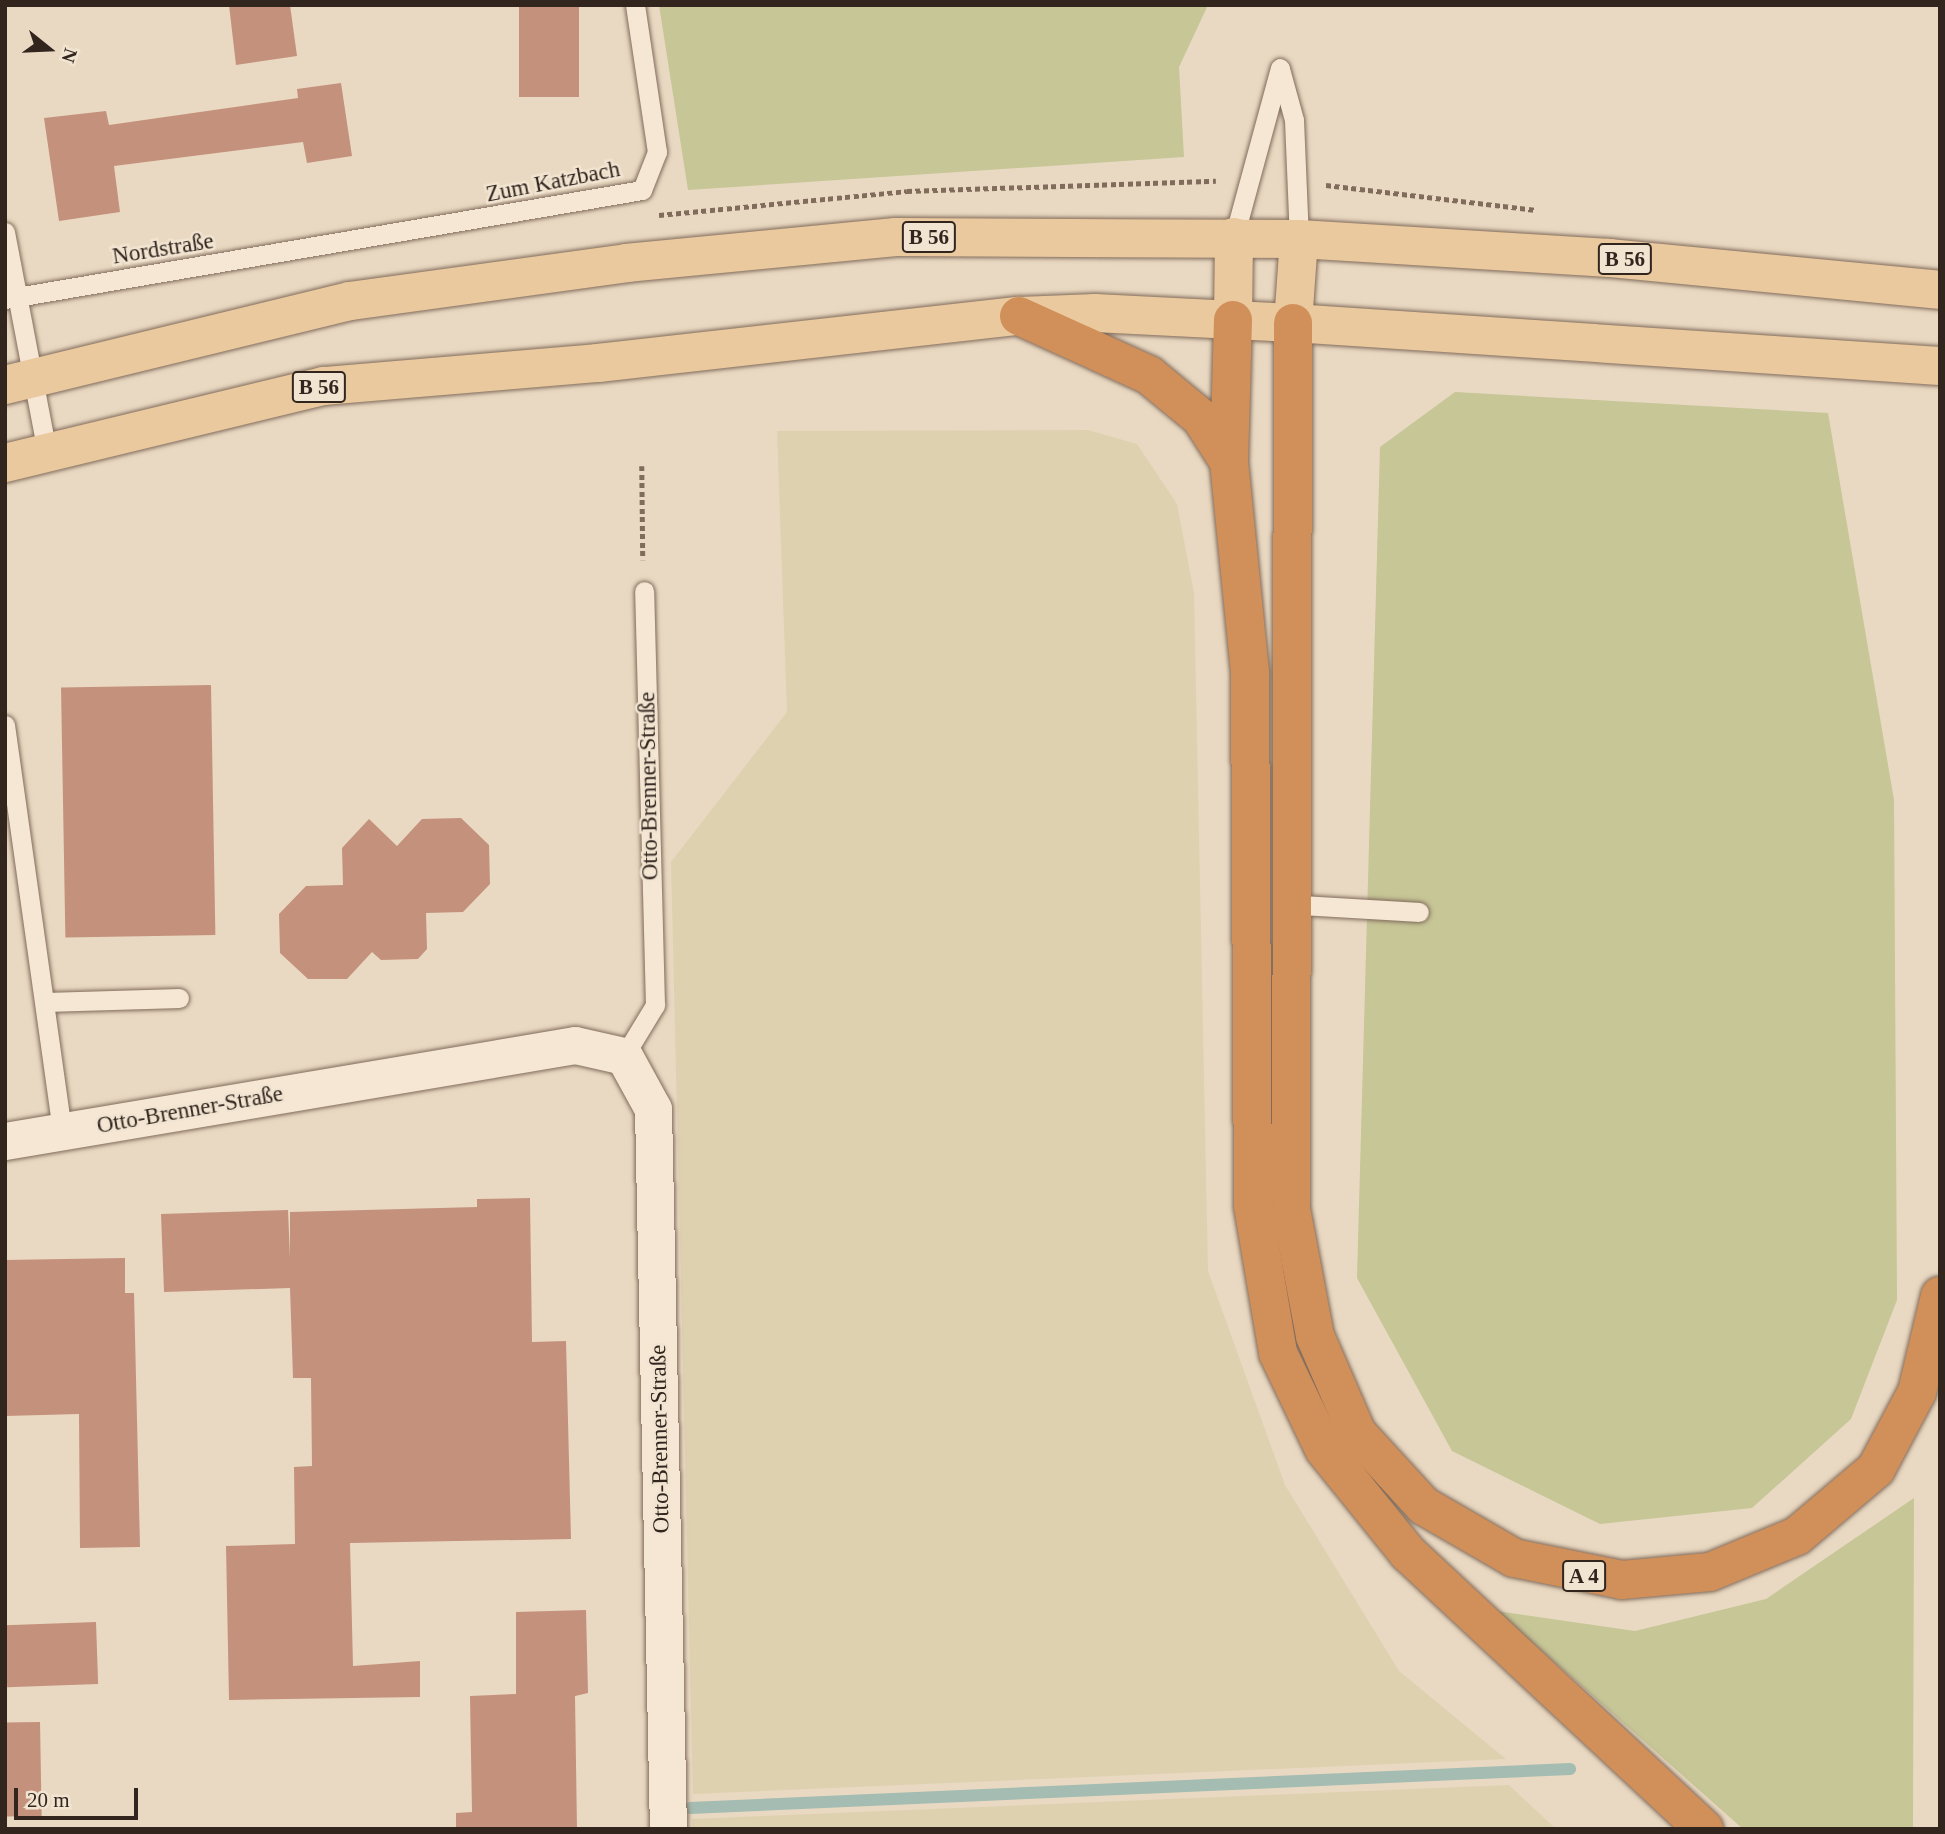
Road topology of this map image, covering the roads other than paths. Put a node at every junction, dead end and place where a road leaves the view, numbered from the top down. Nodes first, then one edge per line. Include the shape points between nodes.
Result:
1 (635, 5) edge
2 (5, 232) edge
3 (1234, 237) junction
4 (1299, 239) junction
5 (328, 248) joint
6 (1940, 290) edge
7 (12, 298) edge
8 (1019, 316) junction
9 (1233, 320) junction
10 (1293, 323) junction
11 (1940, 366) edge
12 (18, 382) edge
13 (47, 452) junction
14 (1229, 462) junction
15 (5, 463) edge
16 (644, 591) road end
17 (5, 725) edge
18 (1253, 902) junction
19 (1291, 905) junction
20 (1419, 912) dead end
21 (179, 998) dead end
22 (46, 1002) junction
23 (624, 1056) junction
24 (62, 1131) junction
25 (5, 1141) edge
26 (1940, 1296) edge
27 (668, 1829) edge
28 (1704, 1829) edge

1 - 5 lane, Zum Katzbach via 657,152 642,190
2 - 7 lane
3 - 4 main road, B 56
3 - 4 lane via 1280,68 1295,132
3 - 9 main road
3 - 12 main road, B 56 via 896,237 626,263 350,301
4 - 6 main road, B 56 via 1835,278
4 - 10 main road
5 - 7 lane, Nordstraße
7 - 12 lane
8 - 9 main road, B 56 via 1095,313
8 - 13 main road, B 56 via 598,363 324,386
8 - 14 highway via 1149,375 1200,418
9 - 10 main road, B 56
9 - 14 highway
10 - 11 main road, B 56 via 1828,354
10 - 19 highway
12 - 13 lane
13 - 15 main road, B 56
14 - 18 highway via 1251,673
16 - 23 lane, Otto-Brenner-Straße via 654,1005
17 - 22 lane
18 - 19 lane
18 - 28 highway via 1256,1248 1268,1320 1293,1389 1324,1449 1408,1553
19 - 20 lane
19 - 26 highway, A 4 via 1291,1209 1315,1336 1357,1433 1396,1480 1444,1521 1514,1558 1592,1577 1649,1581 1710,1572 1769,1551 1832,1512 1893,1445 1917,1392
21 - 22 lane
22 - 24 lane
23 - 24 street, Otto-Brenner-Straße via 576,1045
23 - 27 street, Otto-Brenner-Straße via 653,1109
24 - 25 street, Otto-Brenner-Straße

